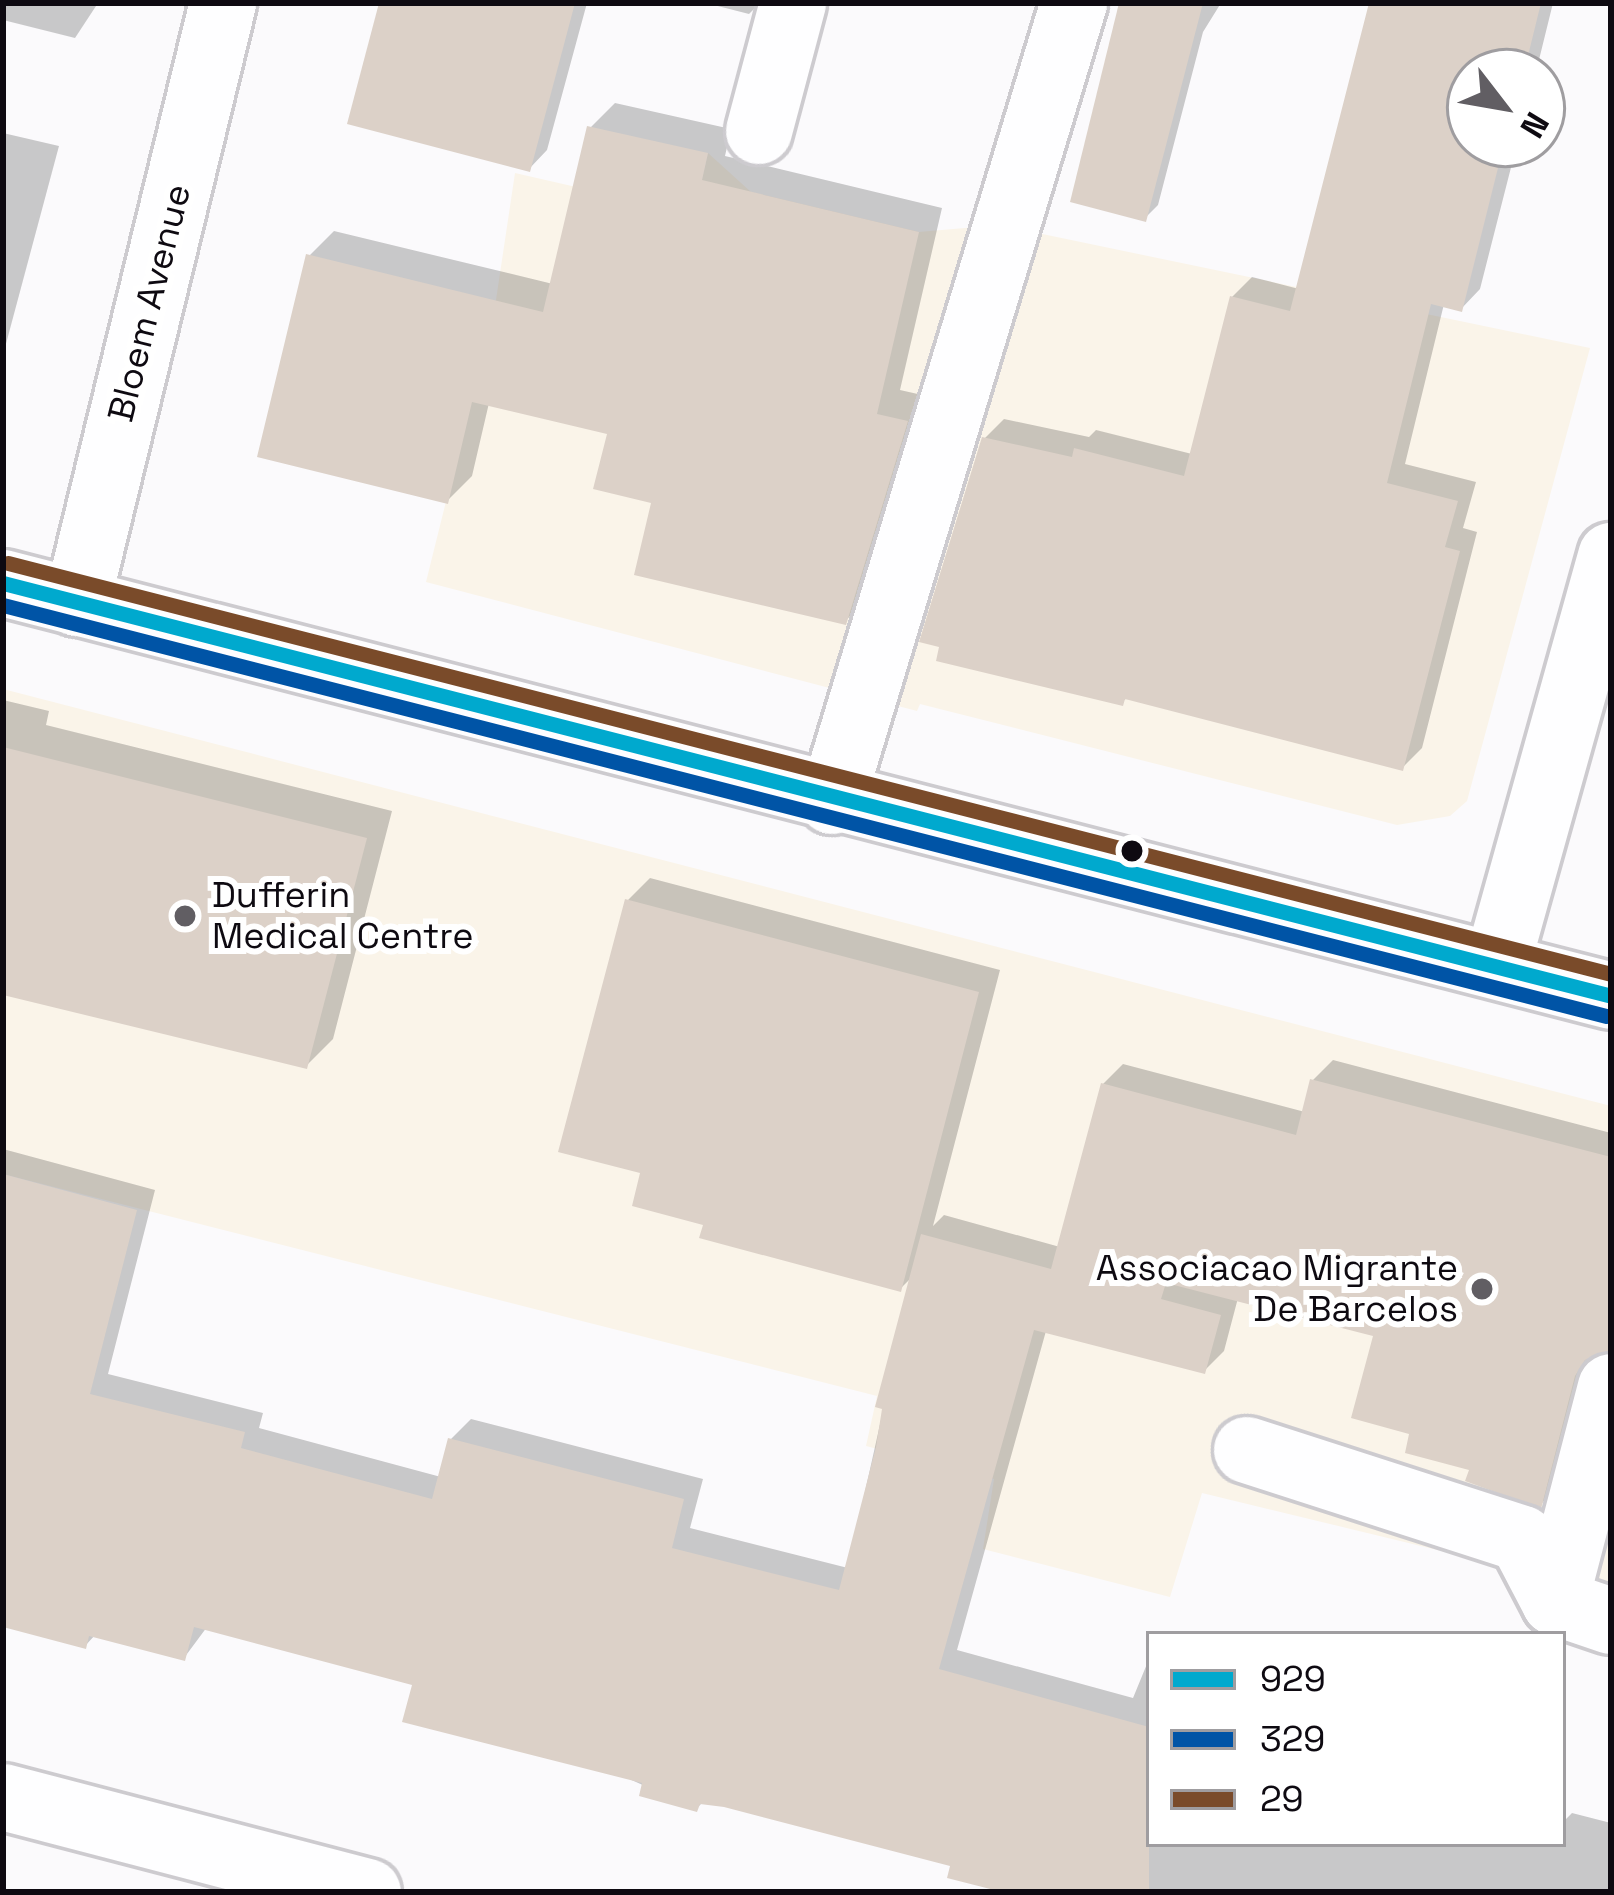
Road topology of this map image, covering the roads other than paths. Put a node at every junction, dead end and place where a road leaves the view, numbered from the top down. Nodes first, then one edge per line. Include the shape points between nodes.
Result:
1 (223, 3) edge
2 (794, 3) edge
3 (1074, 3) edge
4 (759, 131) dead end
5 (1611, 556) edge
6 (3, 583) edge
7 (77, 603) junction
8 (832, 801) junction
9 (1497, 965) junction
10 (1611, 996) edge
11 (1611, 1387) edge
12 (1247, 1450) dead end
13 (1583, 1612) edge
14 (3, 1797) edge
15 (368, 1892) edge

1 - 7 main road, Bloem Avenue
2 - 4 main road
3 - 8 main road
5 - 9 main road
6 - 7 main road
7 - 8 main road
8 - 9 main road
9 - 10 main road
11 - 13 main road
12 - 13 main road via 1522,1539
14 - 15 main road

